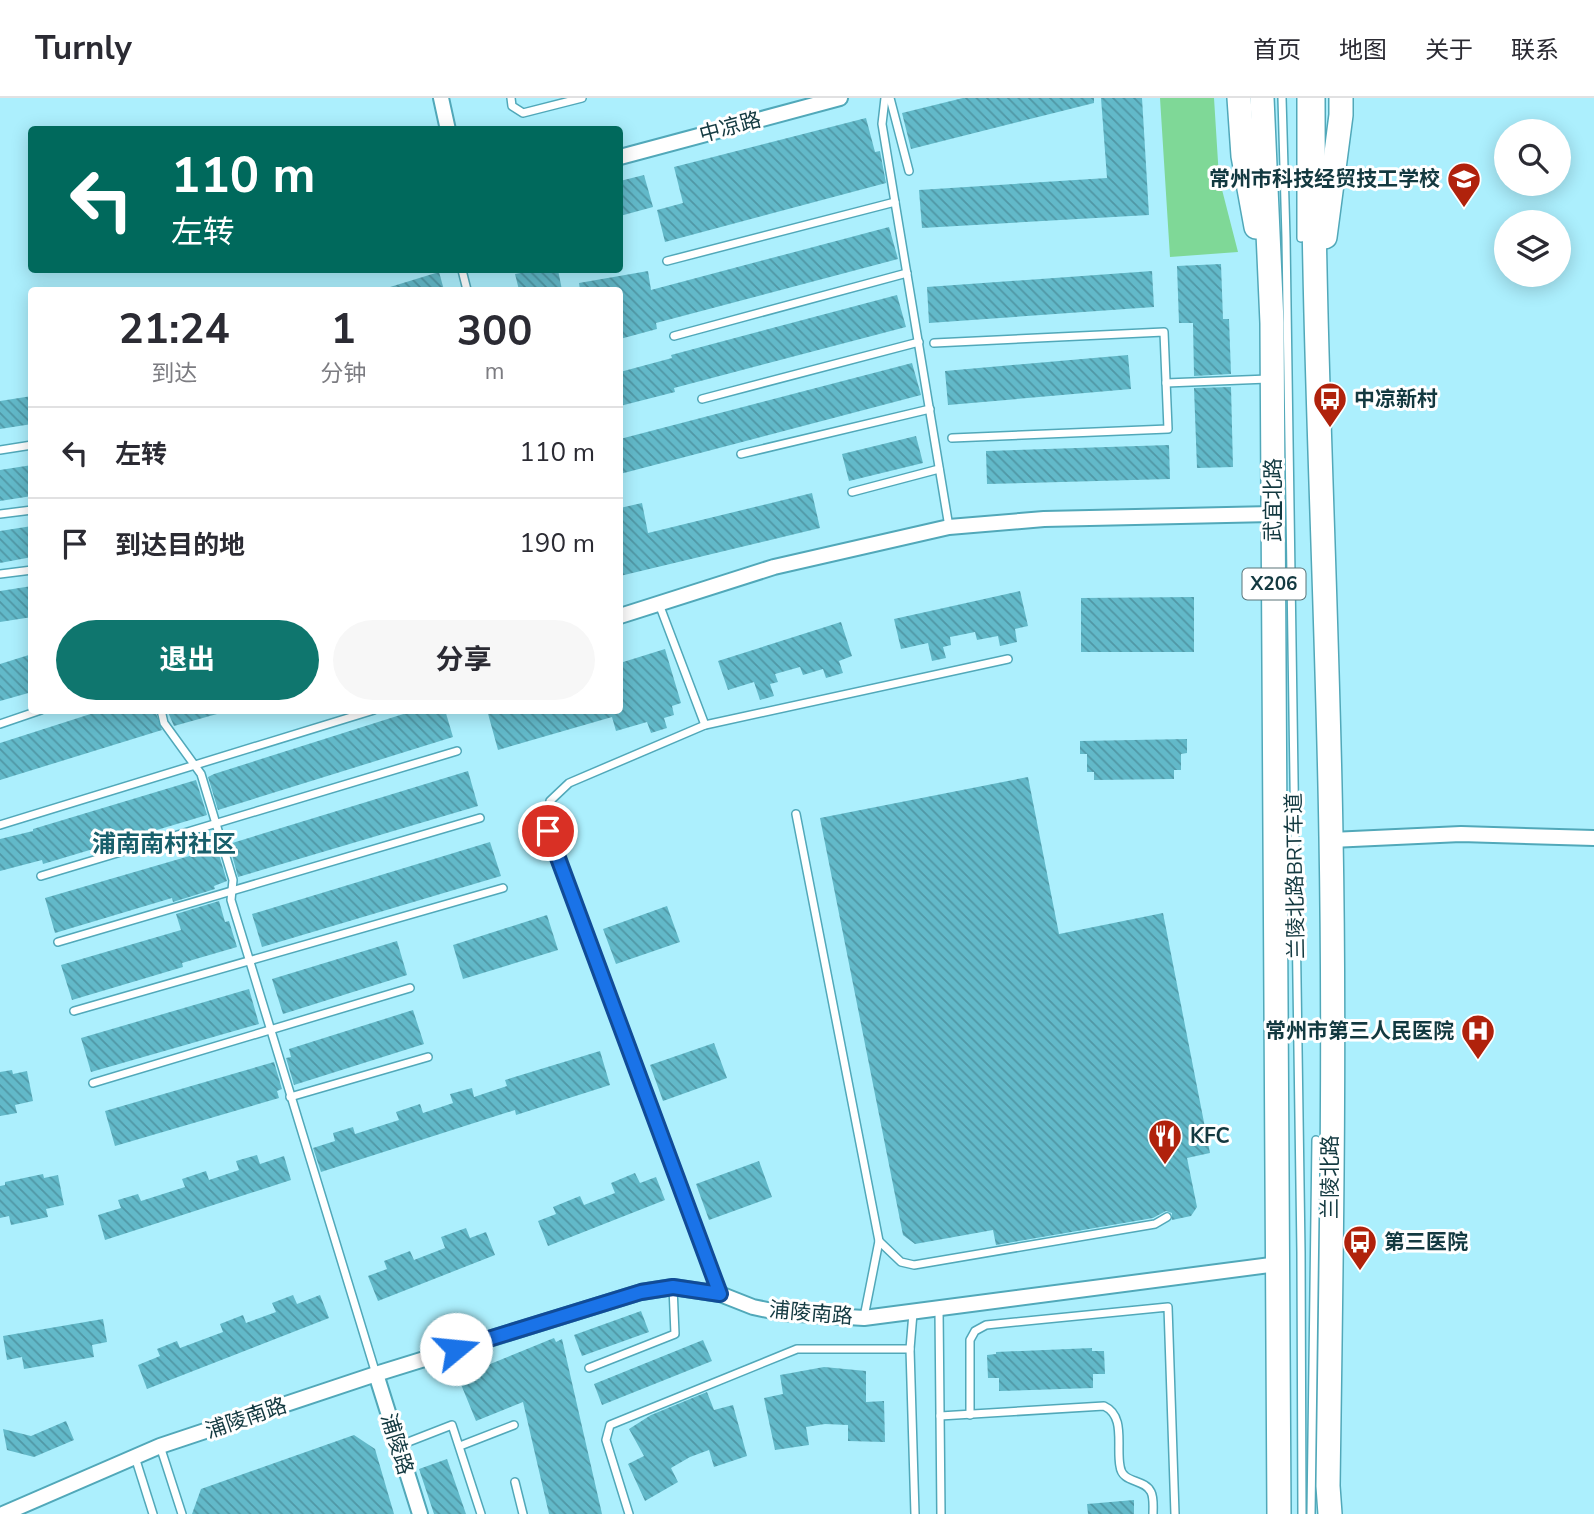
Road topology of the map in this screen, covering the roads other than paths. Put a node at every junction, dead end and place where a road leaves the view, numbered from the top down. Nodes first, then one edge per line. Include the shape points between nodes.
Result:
1 (441, 98) edge
2 (510, 98) edge
3 (582, 98) edge
4 (887, 98) edge
5 (1239, 98) edge
6 (1262, 98) edge
7 (1282, 98) edge
8 (1301, 98) edge
9 (1313, 98) edge
10 (1341, 98) edge
11 (834, 99) edge
12 (447, 126) edge
13 (623, 156) edge
14 (909, 171) dead end
15 (895, 202) junction
16 (1292, 238) junction
17 (667, 261) dead end
18 (907, 274) junction
19 (1315, 320) junction
20 (1272, 323) junction
21 (674, 336) dead end
22 (919, 342) junction
23 (933, 343) dead end
24 (1272, 379) junction
25 (1166, 383) junction
26 (702, 399) dead end
27 (930, 409) junction
28 (952, 438) dead end
29 (28, 446) edge
30 (0, 450) edge
31 (741, 454) dead end
32 (939, 469) junction
33 (852, 492) dead end
34 (28, 510) edge
35 (0, 514) edge
36 (1273, 514) junction
37 (948, 527) junction
38 (28, 570) edge
39 (0, 574) edge
40 (659, 604) junction
41 (623, 615) edge
42 (1008, 659) dead end
43 (28, 714) edge
44 (162, 714) edge
45 (361, 714) edge
46 (0, 723) edge
47 (705, 725) junction
48 (457, 751) dead end
49 (195, 765) junction
50 (796, 814) dead end
51 (480, 818) dead end
52 (216, 823) junction
53 (0, 825) edge
54 (1594, 838) edge
55 (1331, 840) junction
56 (41, 876) dead end
57 (503, 888) dead end
58 (232, 891) junction
59 (58, 942) dead end
60 (249, 961) junction
61 (410, 988) dead end
62 (74, 1011) dead end
63 (270, 1030) junction
64 (428, 1057) dead end
65 (93, 1083) dead end
66 (290, 1097) junction
67 (1316, 1140) dead end
68 (1167, 1217) dead end
69 (879, 1241) junction
70 (1278, 1264) junction
71 (673, 1287) junction
72 (720, 1294) junction
73 (939, 1310) junction
74 (914, 1313) junction
75 (864, 1318) junction
76 (910, 1349) junction
77 (589, 1368) dead end
78 (376, 1374) junction
79 (1329, 1375) junction
80 (970, 1415) junction
81 (940, 1416) junction
82 (514, 1425) dead end
83 (398, 1446) junction
84 (460, 1446) junction
85 (160, 1447) junction
86 (135, 1457) junction
87 (515, 1482) dead end
88 (3, 1514) edge
89 (153, 1514) edge
90 (182, 1514) edge
91 (419, 1514) edge
92 (481, 1514) edge
93 (523, 1514) edge
94 (629, 1514) edge
95 (915, 1514) edge
96 (941, 1514) edge
97 (1153, 1514) edge
98 (1175, 1514) edge
99 (1279, 1514) edge
100 (1302, 1514) edge
101 (1312, 1514) edge
102 (1330, 1514) edge

1 - 12 street
2 - 3 lane via 512,106 523,113
4 - 14 lane
4 - 15 lane via 882,124
5 - 20 main road via 1243,156
6 - 16 main road, X206
7 - 16 lane
8 - 16 lane
9 - 16 main road, X206
10 - 19 main road
11 - 13 street, 中凉路
15 - 17 lane
15 - 18 lane
16 - 19 main road, X206
16 - 20 main road, 武宜北路 / X206
16 - 100 lane, 兰陵北路BRT车道
18 - 21 lane
18 - 22 lane
19 - 55 main road, X206
20 - 24 main road, 武宜北路 / X206
22 - 26 lane
22 - 27 lane
23 - 25 lane via 1164,331
24 - 25 lane
24 - 36 main road, 武宜北路 / X206
25 - 28 lane via 1168,429
27 - 31 lane
27 - 32 lane
29 - 30 lane
32 - 33 lane
32 - 37 lane
34 - 35 lane
36 - 37 street via 1044,519
36 - 70 main road, 武宜北路 / X206
37 - 40 street via 774,567
38 - 39 lane
40 - 41 street
40 - 47 lane
42 - 47 lane
43 - 46 lane
44 - 49 lane
45 - 49 lane
47 - 72 lane via 569,783 550,801 548,831
48 - 52 lane
49 - 52 lane
49 - 53 lane
50 - 69 lane
51 - 58 lane
52 - 56 lane
52 - 58 lane
54 - 55 street via 1461,835
55 - 79 main road, 兰陵北路
57 - 60 lane
58 - 59 lane
58 - 60 lane
60 - 62 lane
60 - 63 lane
61 - 63 lane
63 - 65 lane
63 - 66 lane
64 - 66 lane
66 - 78 lane
67 - 101 lane
68 - 69 lane via 1155,1224 914,1265 901,1262
69 - 75 lane
70 - 73 street, 浦陵南路
70 - 99 main road
71 - 72 street, 浦陵南路
71 - 77 lane via 675,1334
71 - 78 street, 浦陵南路 via 641,1292
72 - 75 street, 浦陵南路 via 782,1313
73 - 74 street, 浦陵南路
73 - 81 lane
74 - 75 street, 浦陵南路
74 - 76 lane
76 - 94 lane via 797,1349 610,1425 606,1440
76 - 95 lane
78 - 83 street, 浦陵路
78 - 85 street, 浦陵南路
79 - 101 lane
79 - 102 main road, 兰陵北路
80 - 81 lane
80 - 97 lane via 1112,1409 1118,1419 1120,1468 1124,1477 1153,1494
80 - 98 lane via 970,1340 975,1331 986,1325 1168,1307
81 - 96 lane
82 - 84 lane
83 - 84 lane via 453,1425
83 - 91 street, 浦陵路
84 - 92 lane
85 - 86 street, 浦陵南路
85 - 90 lane
86 - 88 street, 浦陵南路
86 - 89 lane
87 - 93 lane

